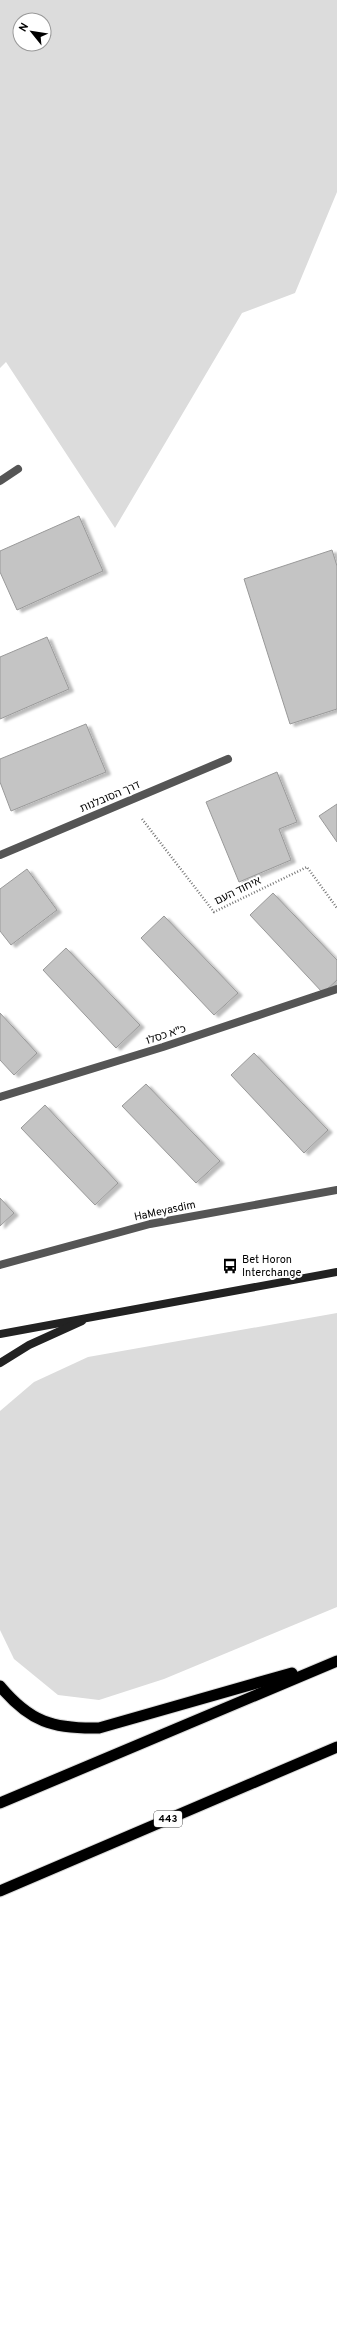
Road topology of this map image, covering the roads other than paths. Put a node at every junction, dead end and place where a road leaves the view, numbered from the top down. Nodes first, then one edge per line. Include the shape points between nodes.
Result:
1 (18, 469) dead end
2 (0, 481) edge
3 (228, 759) dead end
4 (0, 854) edge
5 (337, 989) edge
6 (0, 1097) edge
7 (337, 1190) edge
8 (0, 1265) edge
9 (337, 1272) edge
10 (94, 1316) junction
11 (0, 1334) edge
12 (0, 1363) edge
13 (337, 1660) edge
14 (0, 1686) edge
15 (337, 1747) edge
16 (0, 1803) edge
17 (0, 1891) edge

1 - 2 street
3 - 4 street, דרך הסובלנות
5 - 6 street, כ"א כסלו via 163,1047
7 - 8 street, HaMeyasdim via 150,1224
9 - 10 main road
10 - 11 main road
10 - 12 main road via 29,1345
13 - 14 highway via 98,1728 69,1729 46,1723 11,1699
13 - 16 highway
15 - 17 highway, 443

